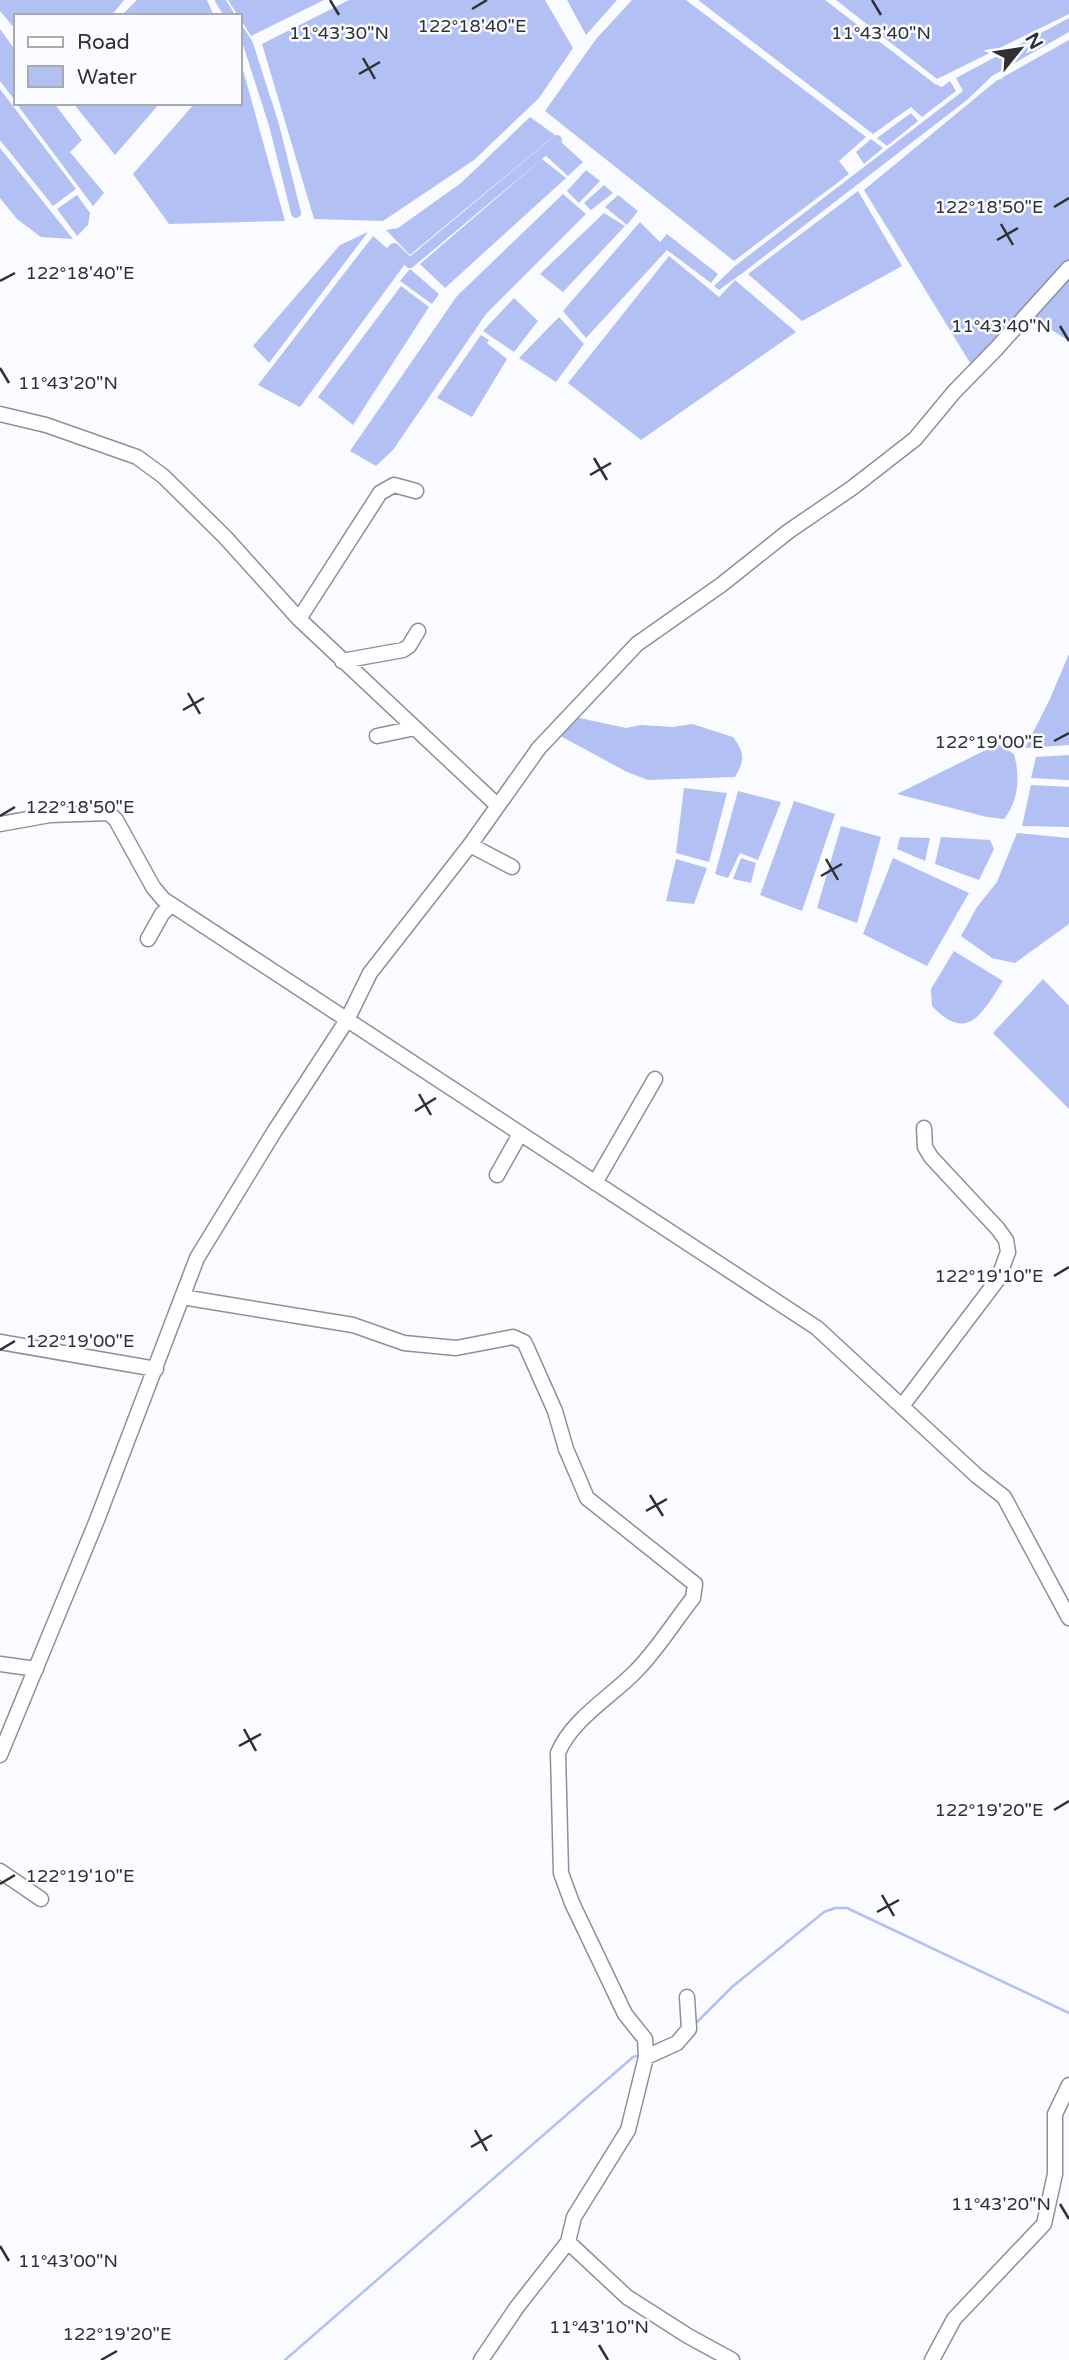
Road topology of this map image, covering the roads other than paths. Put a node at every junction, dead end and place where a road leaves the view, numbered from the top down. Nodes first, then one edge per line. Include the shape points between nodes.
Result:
1 (1069, 268) edge
2 (0, 414) edge
3 (416, 491) dead end
4 (299, 619) junction
5 (418, 631) dead end
6 (342, 661) junction
7 (415, 728) junction
8 (377, 736) dead end
9 (496, 805) junction
10 (0, 824) edge
11 (470, 845) junction
12 (512, 867) dead end
13 (171, 905) junction
14 (148, 939) dead end
15 (347, 1020) junction
16 (655, 1079) dead end
17 (924, 1128) dead end
18 (520, 1134) junction
19 (497, 1175) dead end
20 (596, 1183) junction
21 (182, 1297) junction
22 (0, 1342) edge
23 (156, 1368) junction
24 (902, 1406) junction
25 (1069, 1618) edge
26 (0, 1664) edge
27 (36, 1669) junction
28 (0, 1755) edge
29 (0, 1871) edge
30 (41, 1899) dead end
31 (687, 1997) dead end
32 (646, 2057) junction
33 (1069, 2085) edge
34 (568, 2242) junction
35 (481, 2360) edge
36 (732, 2360) edge
37 (932, 2360) edge

1 - 9 street via 915,439 637,644 561,724
2 - 4 street via 137,457 225,537
3 - 4 street via 394,485 380,493
4 - 6 street
5 - 6 street via 402,650
6 - 7 street
7 - 8 street
7 - 9 street
9 - 11 street
10 - 13 street via 50,815 109,813 158,894
11 - 12 street
11 - 15 street via 370,973
13 - 14 street
13 - 15 street
15 - 18 street
15 - 21 street via 197,1258
16 - 20 street
17 - 24 street via 931,1157 998,1229 1008,1252 998,1279
18 - 19 street
18 - 20 street
20 - 24 street via 817,1328
21 - 23 street
21 - 32 street via 353,1325 404,1343 456,1348 513,1337 520,1340 555,1411 587,1498 695,1584 693,1598 638,1670 575,1727 558,1753 561,1873 625,2014 645,2039
22 - 23 street
23 - 27 street
24 - 25 street via 1004,1497
26 - 27 street
27 - 28 street
29 - 30 street
31 - 32 street via 689,2029 677,2043
32 - 34 street via 628,2130 574,2217
33 - 37 street via 1055,2114 1055,2174 1044,2224 954,2319
34 - 35 street
34 - 36 street via 627,2297

